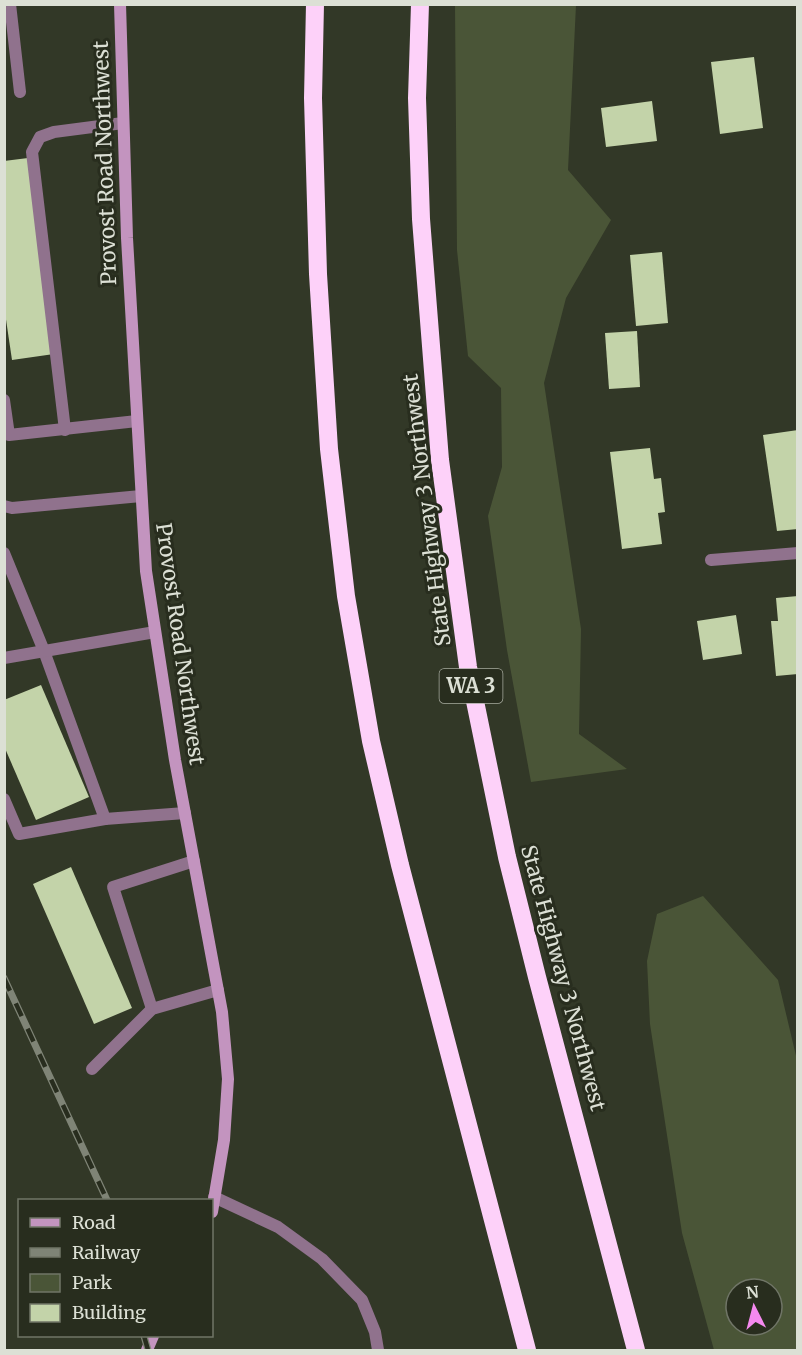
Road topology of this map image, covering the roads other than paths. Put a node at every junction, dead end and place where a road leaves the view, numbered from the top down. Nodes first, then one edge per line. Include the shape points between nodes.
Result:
1 (9, 4) edge
2 (120, 4) edge
3 (315, 4) edge
4 (420, 4) edge
5 (20, 92) dead end
6 (123, 123) junction
7 (4, 400) edge
8 (137, 421) junction
9 (65, 430) junction
10 (141, 496) junction
11 (4, 506) edge
12 (4, 553) edge
13 (798, 553) edge
14 (711, 560) dead end
15 (155, 632) junction
16 (44, 651) junction
17 (4, 658) edge
18 (4, 799) edge
19 (185, 813) junction
20 (105, 819) junction
21 (194, 861) junction
22 (218, 990) junction
23 (152, 1009) junction
24 (92, 1069) dead end
25 (214, 1197) junction
26 (213, 1204) edge
27 (378, 1350) edge
28 (527, 1350) edge
29 (636, 1350) edge

1 - 5 lane
2 - 6 street, Provost Road Northwest
3 - 28 highway via 313,98 318,274 329,449 346,596 371,741 400,865
4 - 29 highway, State Highway 3 Northwest / WA 3 via 417,98 421,219 440,460 468,668 507,857
6 - 8 street, Provost Road Northwest
6 - 9 lane via 54,132 40,137 32,152
7 - 9 lane via 9,435
8 - 9 lane
8 - 10 street, Provost Road Northwest
10 - 11 lane
10 - 15 street, Provost Road Northwest
12 - 16 lane
13 - 14 lane
15 - 16 lane
15 - 19 street, Provost Road Northwest
16 - 17 lane
16 - 20 lane
18 - 20 lane via 19,834
19 - 20 lane
19 - 21 street, Provost Road Northwest
21 - 22 street, Provost Road Northwest
21 - 23 lane via 113,888
22 - 23 lane
22 - 25 street, Provost Road Northwest via 228,1079 224,1140
23 - 24 lane
25 - 26 street, Provost Road Northwest
25 - 27 lane via 278,1227 322,1259 362,1300

